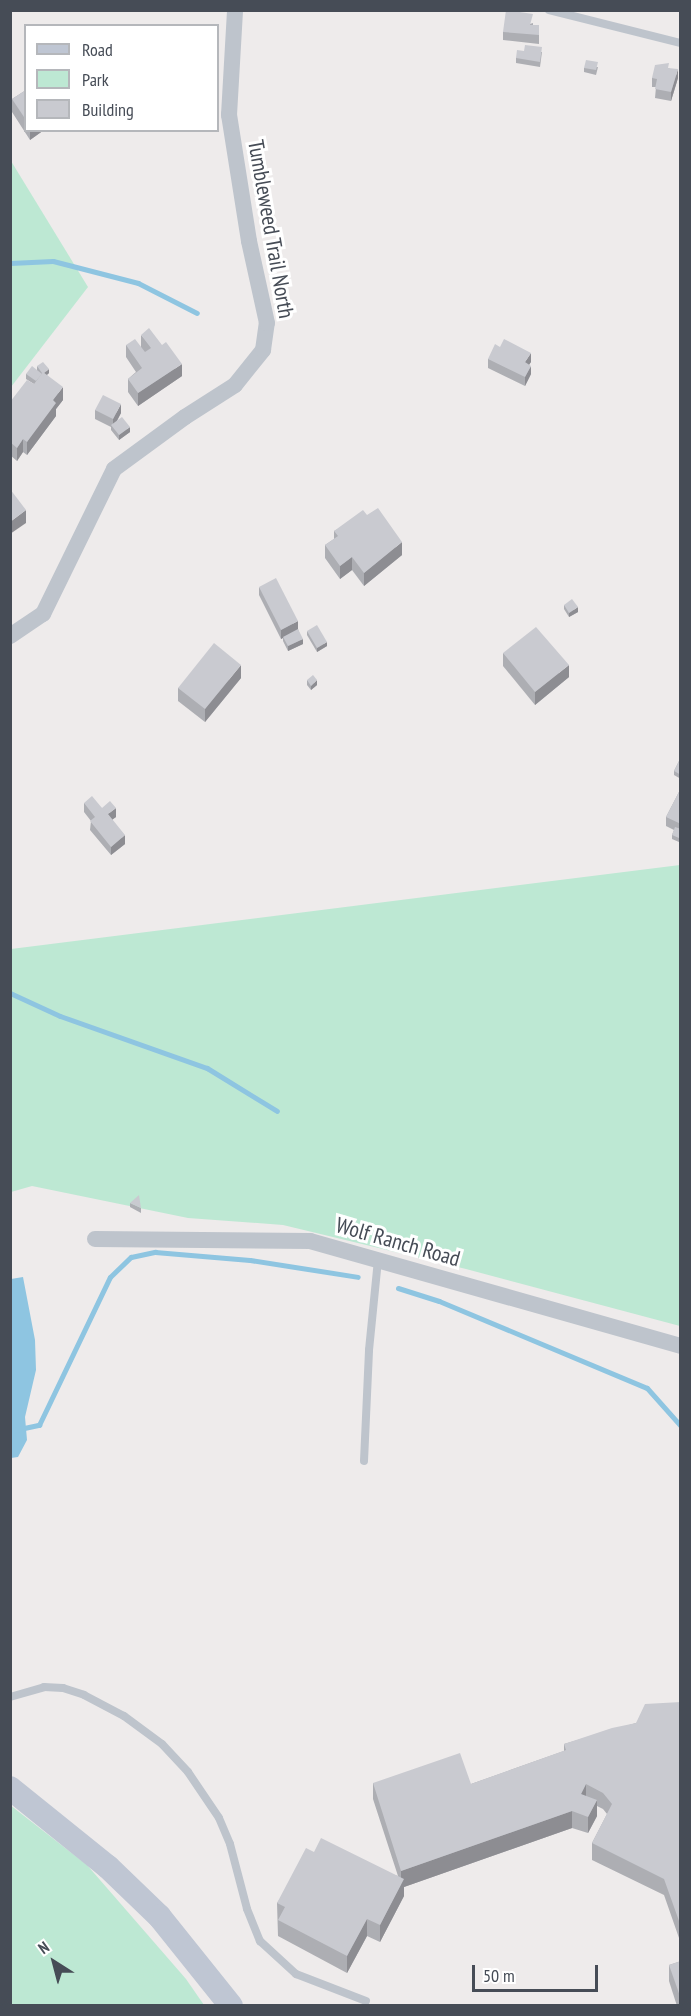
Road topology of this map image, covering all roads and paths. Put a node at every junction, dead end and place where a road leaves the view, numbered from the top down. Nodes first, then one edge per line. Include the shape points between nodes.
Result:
1 (235, 10) edge
2 (549, 10) edge
3 (681, 43) edge
4 (10, 636) edge
5 (95, 1239) dead end
6 (378, 1260) junction
7 (681, 1346) edge
8 (364, 1461) dead end
9 (10, 1697) edge
10 (10, 1788) edge
11 (366, 2001) dead end
12 (231, 2006) edge

1 - 4 street, Tumbleweed Trail North via 229,115 267,323 263,350 235,385 114,469 43,614
2 - 3 lane
5 - 6 street, Wolf Ranch Road via 310,1241
6 - 7 street, Wolf Ranch Road
6 - 8 lane
9 - 11 lane via 44,1687 63,1688 124,1716 162,1744 188,1772 219,1818 260,1941 296,1974
10 - 12 street via 108,1867 159,1916

